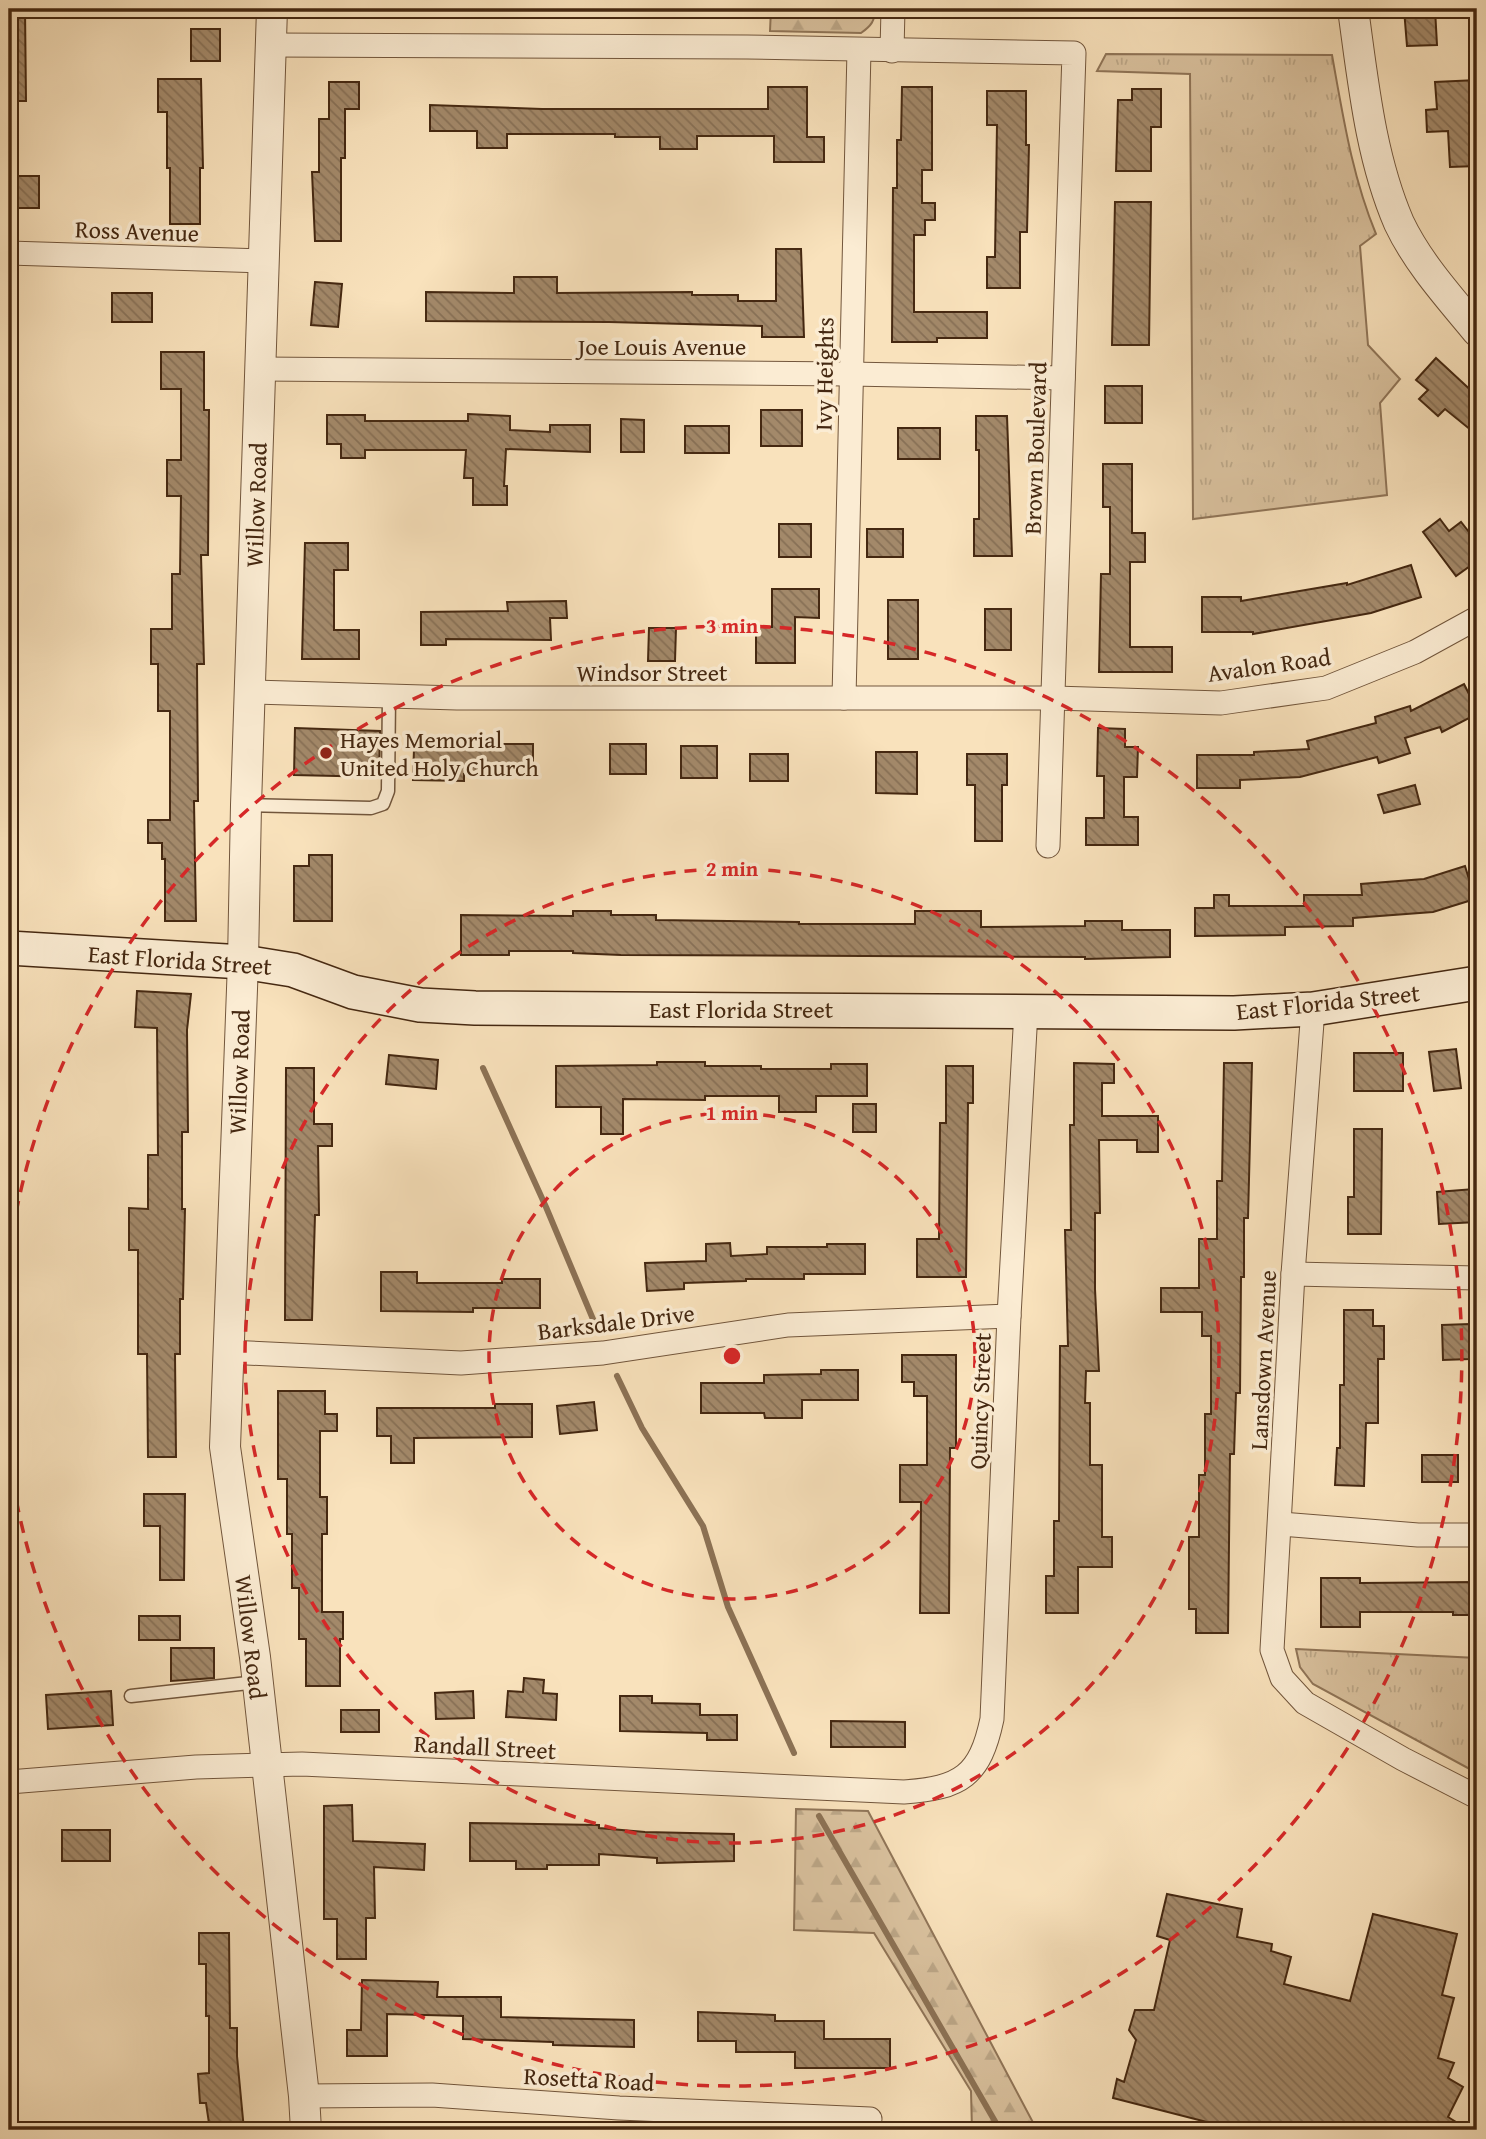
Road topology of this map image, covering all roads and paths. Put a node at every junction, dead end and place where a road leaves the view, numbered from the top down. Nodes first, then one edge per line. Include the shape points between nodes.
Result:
1 (272, 9) edge
2 (893, 9) edge
3 (1353, 9) edge
4 (270, 45) junction
5 (859, 50) junction
6 (891, 51) junction
7 (9, 253) edge
8 (263, 261) junction
9 (1477, 331) edge
10 (261, 369) junction
11 (850, 374) junction
12 (1063, 378) junction
13 (1477, 618) edge
14 (250, 691) junction
15 (389, 696) junction
16 (844, 698) junction
17 (1054, 698) junction
18 (246, 805) junction
19 (1048, 846) dead end
20 (9, 948) edge
21 (243, 962) junction
22 (1477, 983) edge
23 (1313, 1009) junction
24 (1026, 1011) junction
25 (1293, 1274) junction
26 (1477, 1278) edge
27 (1009, 1316) junction
28 (227, 1352) junction
29 (1281, 1524) junction
30 (1477, 1535) edge
31 (257, 1682) junction
32 (131, 1696) dead end
33 (267, 1765) junction
34 (9, 1782) edge
35 (958, 1782) joint
36 (1477, 1797) edge
37 (304, 2096) junction
38 (870, 2119) dead end
39 (797, 2123) edge
40 (306, 2130) edge

1 - 4 street, Willow Road
2 - 6 street
3 - 9 street via 1381,173 1396,213 1434,279
4 - 5 street
4 - 8 street, Willow Road
5 - 6 street
5 - 11 street, Ivy Heights
6 - 12 street, Brown Boulevard via 1074,53
7 - 8 street, Ross Avenue
8 - 10 street, Willow Road
10 - 11 street, Joe Louis Avenue
10 - 14 street, Willow Road
11 - 12 street, Joe Louis Avenue
11 - 16 street, Ivy Heights
12 - 17 street, Brown Boulevard
13 - 17 street, Avalon Road via 1415,652 1326,688 1220,703
14 - 15 street, Windsor Street
14 - 18 street, Willow Road
15 - 16 street, Windsor Street
15 - 18 lane via 388,791 383,804 371,808
16 - 17 street, Windsor Street
17 - 19 street, Brown Boulevard
18 - 21 street, Willow Road
20 - 21 main road, East Florida Street
21 - 24 main road, East Florida Street via 293,970 353,992 420,1006
21 - 28 street, Willow Road
22 - 23 main road, East Florida Street
23 - 24 main road, East Florida Street
23 - 25 street, Lansdown Avenue
24 - 27 street, Quincy Street
25 - 26 street
25 - 29 street, Lansdown Avenue
27 - 28 street, Barksdale Drive via 788,1325 603,1353 461,1363
27 - 35 street, Quincy Street via 992,1719 978,1764
28 - 31 street, Willow Road via 225,1447
29 - 30 street
29 - 36 street, Lansdown Avenue via 1272,1650 1282,1678 1305,1703
31 - 32 lane
31 - 33 street, Willow Road
33 - 34 street, Randall Street
33 - 35 street, Randall Street via 904,1792
33 - 37 street, Willow Road
37 - 39 street, Rosetta Road via 432,2095
37 - 40 street, Willow Road
38 - 39 street, Rosetta Road

